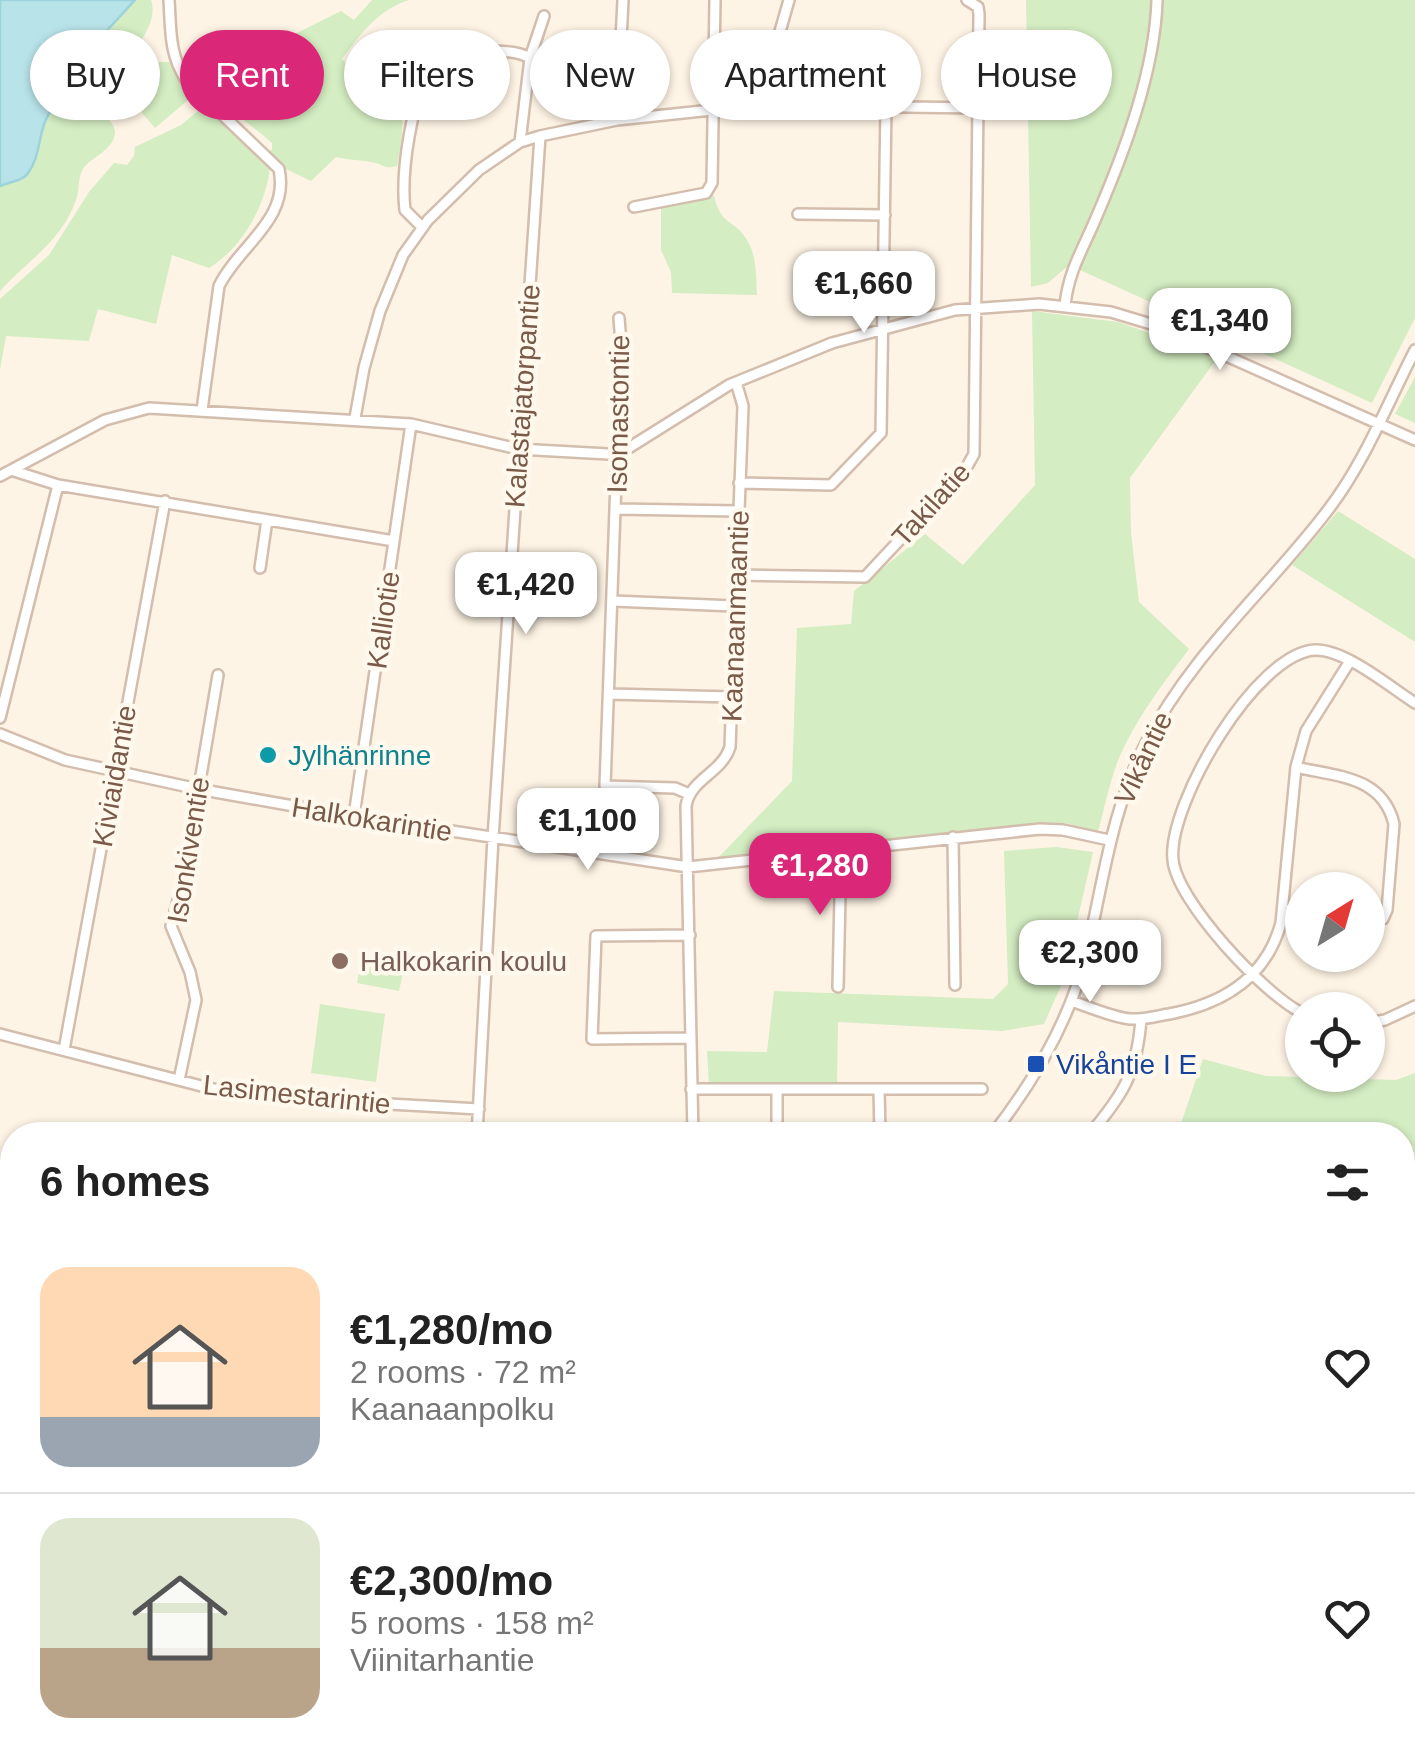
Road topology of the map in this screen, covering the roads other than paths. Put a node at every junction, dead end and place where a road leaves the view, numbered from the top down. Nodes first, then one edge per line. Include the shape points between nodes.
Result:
1 (169, 0) edge
2 (622, 0) edge
3 (716, 0) edge
4 (789, 0) edge
5 (967, 0) edge
6 (1157, 0) edge
7 (544, 16) dead end
8 (539, 30) edge
9 (621, 30) edge
10 (715, 30) edge
11 (780, 30) edge
12 (979, 30) edge
13 (530, 58) joint
14 (617, 120) edge
15 (714, 120) edge
16 (886, 120) edge
17 (978, 120) edge
18 (540, 136) junction
19 (520, 142) junction
20 (634, 206) dead end
21 (798, 214) dead end
22 (885, 215) junction
23 (422, 227) junction
24 (1065, 306) junction
25 (977, 307) junction
26 (619, 318) dead end
27 (883, 327) junction
28 (1415, 350) edge
29 (736, 382) junction
30 (202, 410) junction
31 (356, 418) junction
32 (411, 424) junction
33 (1379, 424) junction
34 (1415, 440) edge
35 (518, 449) junction
36 (616, 452) junction
37 (11, 470) junction
38 (0, 476) edge
39 (740, 483) junction
40 (58, 485) junction
41 (165, 501) junction
42 (616, 509) junction
43 (737, 511) junction
44 (267, 520) junction
45 (394, 541) junction
46 (260, 568) dead end
47 (736, 575) junction
48 (613, 601) junction
49 (734, 606) junction
50 (1350, 661) junction
51 (218, 675) dead end
52 (609, 694) junction
53 (732, 698) junction
54 (1415, 703) edge
55 (0, 718) edge
56 (0, 734) edge
57 (1296, 767) junction
58 (115, 772) junction
59 (198, 789) junction
60 (689, 794) junction
61 (354, 816) junction
62 (953, 837) junction
63 (493, 838) junction
64 (1109, 840) junction
65 (841, 850) junction
66 (688, 867) junction
67 (1283, 909) joint
68 (1385, 914) edge
69 (690, 934) junction
70 (1254, 975) junction
71 (954, 985) dead end
72 (838, 987) dead end
73 (1071, 1002) junction
74 (1285, 1002) edge
75 (1415, 1006) edge
76 (1141, 1019) junction
77 (1385, 1019) edge
78 (0, 1034) edge
79 (691, 1038) junction
80 (64, 1050) junction
81 (180, 1080) junction
82 (691, 1088) junction
83 (777, 1089) junction
84 (879, 1089) junction
85 (982, 1090) dead end
86 (479, 1109) junction
87 (478, 1122) edge
88 (692, 1122) edge
89 (777, 1122) edge
90 (880, 1122) edge
91 (1001, 1122) edge
92 (1099, 1122) edge

1 - 30 street via 177,66 280,168 282,184 278,206 219,286
2 - 9 street
3 - 10 street
4 - 11 street
5 - 12 street, Takilatie via 978,7
6 - 24 street via 1155,39 1139,98 1071,270
7 - 8 street
13 - 19 street
13 - 23 street via 511,50 428,65 402,189 404,210
14 - 18 street
15 - 20 street via 706,193
16 - 22 street
17 - 25 street, Takilatie
18 - 19 street
18 - 35 street, Kalastajatorpantie
19 - 23 street via 454,192
21 - 22 street
22 - 27 street
23 - 31 street via 380,311
24 - 25 street
24 - 33 street via 1161,327
25 - 27 street
25 - 47 street, Takilatie via 976,446 965,470 865,578
26 - 36 street, Isomastontie
27 - 29 street
27 - 39 street via 879,436 831,485
28 - 33 street, Vikåntie
29 - 36 street
29 - 39 street, Kaanaanmaantie via 744,406
30 - 31 street
30 - 37 street via 134,410
31 - 32 street
32 - 35 street
32 - 45 street, Kalliotie
33 - 34 street
33 - 64 street, Vikåntie via 1328,510 1173,696 1130,776
35 - 36 street
35 - 63 street, Kalastajatorpantie
36 - 42 street, Isomastontie
37 - 38 street
37 - 40 street
39 - 43 street, Kaanaanmaantie
40 - 41 street
40 - 55 street
41 - 44 street
41 - 58 street, Kiviaidantie
42 - 43 street
42 - 48 street, Isomastontie
43 - 47 street, Kaanaanmaantie
44 - 45 street
44 - 46 street
45 - 61 street, Kalliotie
47 - 49 street, Kaanaanmaantie
48 - 49 street
48 - 52 street, Isomastontie
49 - 53 street, Kaanaanmaantie
50 - 54 street
50 - 57 street via 1306,732
50 - 70 street via 1314,650 1271,673 1226,726 1177,824 1172,856 1180,886
51 - 59 street, Isonkiventie
52 - 53 street
52 - 60 street, Isomastontie via 605,786
53 - 60 street, Kaanaanmaantie via 727,756
56 - 58 street, Halkokarintie
57 - 67 street
57 - 68 street via 1358,780 1380,794 1394,824
58 - 59 street, Halkokarintie
58 - 80 street, Kiviaidantie
59 - 61 street, Halkokarintie
59 - 81 street, Isonkiventie via 171,926 196,1000
60 - 66 street
61 - 63 street, Halkokarintie
62 - 64 street, Halkokarintie via 1054,830
62 - 65 street, Halkokarintie
62 - 71 street
63 - 66 street, Halkokarintie
63 - 86 street, Kalastajatorpantie
64 - 73 street, Vikåntie
65 - 66 street, Halkokarintie
65 - 72 street
66 - 69 street
67 - 70 street via 1276,941
69 - 79 street
69 - 79 street via 596,936 592,1039
70 - 74 street
70 - 76 street via 1213,1003
73 - 76 street
73 - 91 street, Vikåntie via 1041,1066
75 - 77 street
76 - 92 street via 1126,1087
78 - 80 street, Lasimestarintie
79 - 82 street
80 - 81 street, Lasimestarintie
81 - 86 street, Lasimestarintie via 248,1094
82 - 83 street
82 - 88 street
83 - 84 street
83 - 89 street
84 - 85 street
84 - 90 street
86 - 87 street, Kalastajatorpantie

